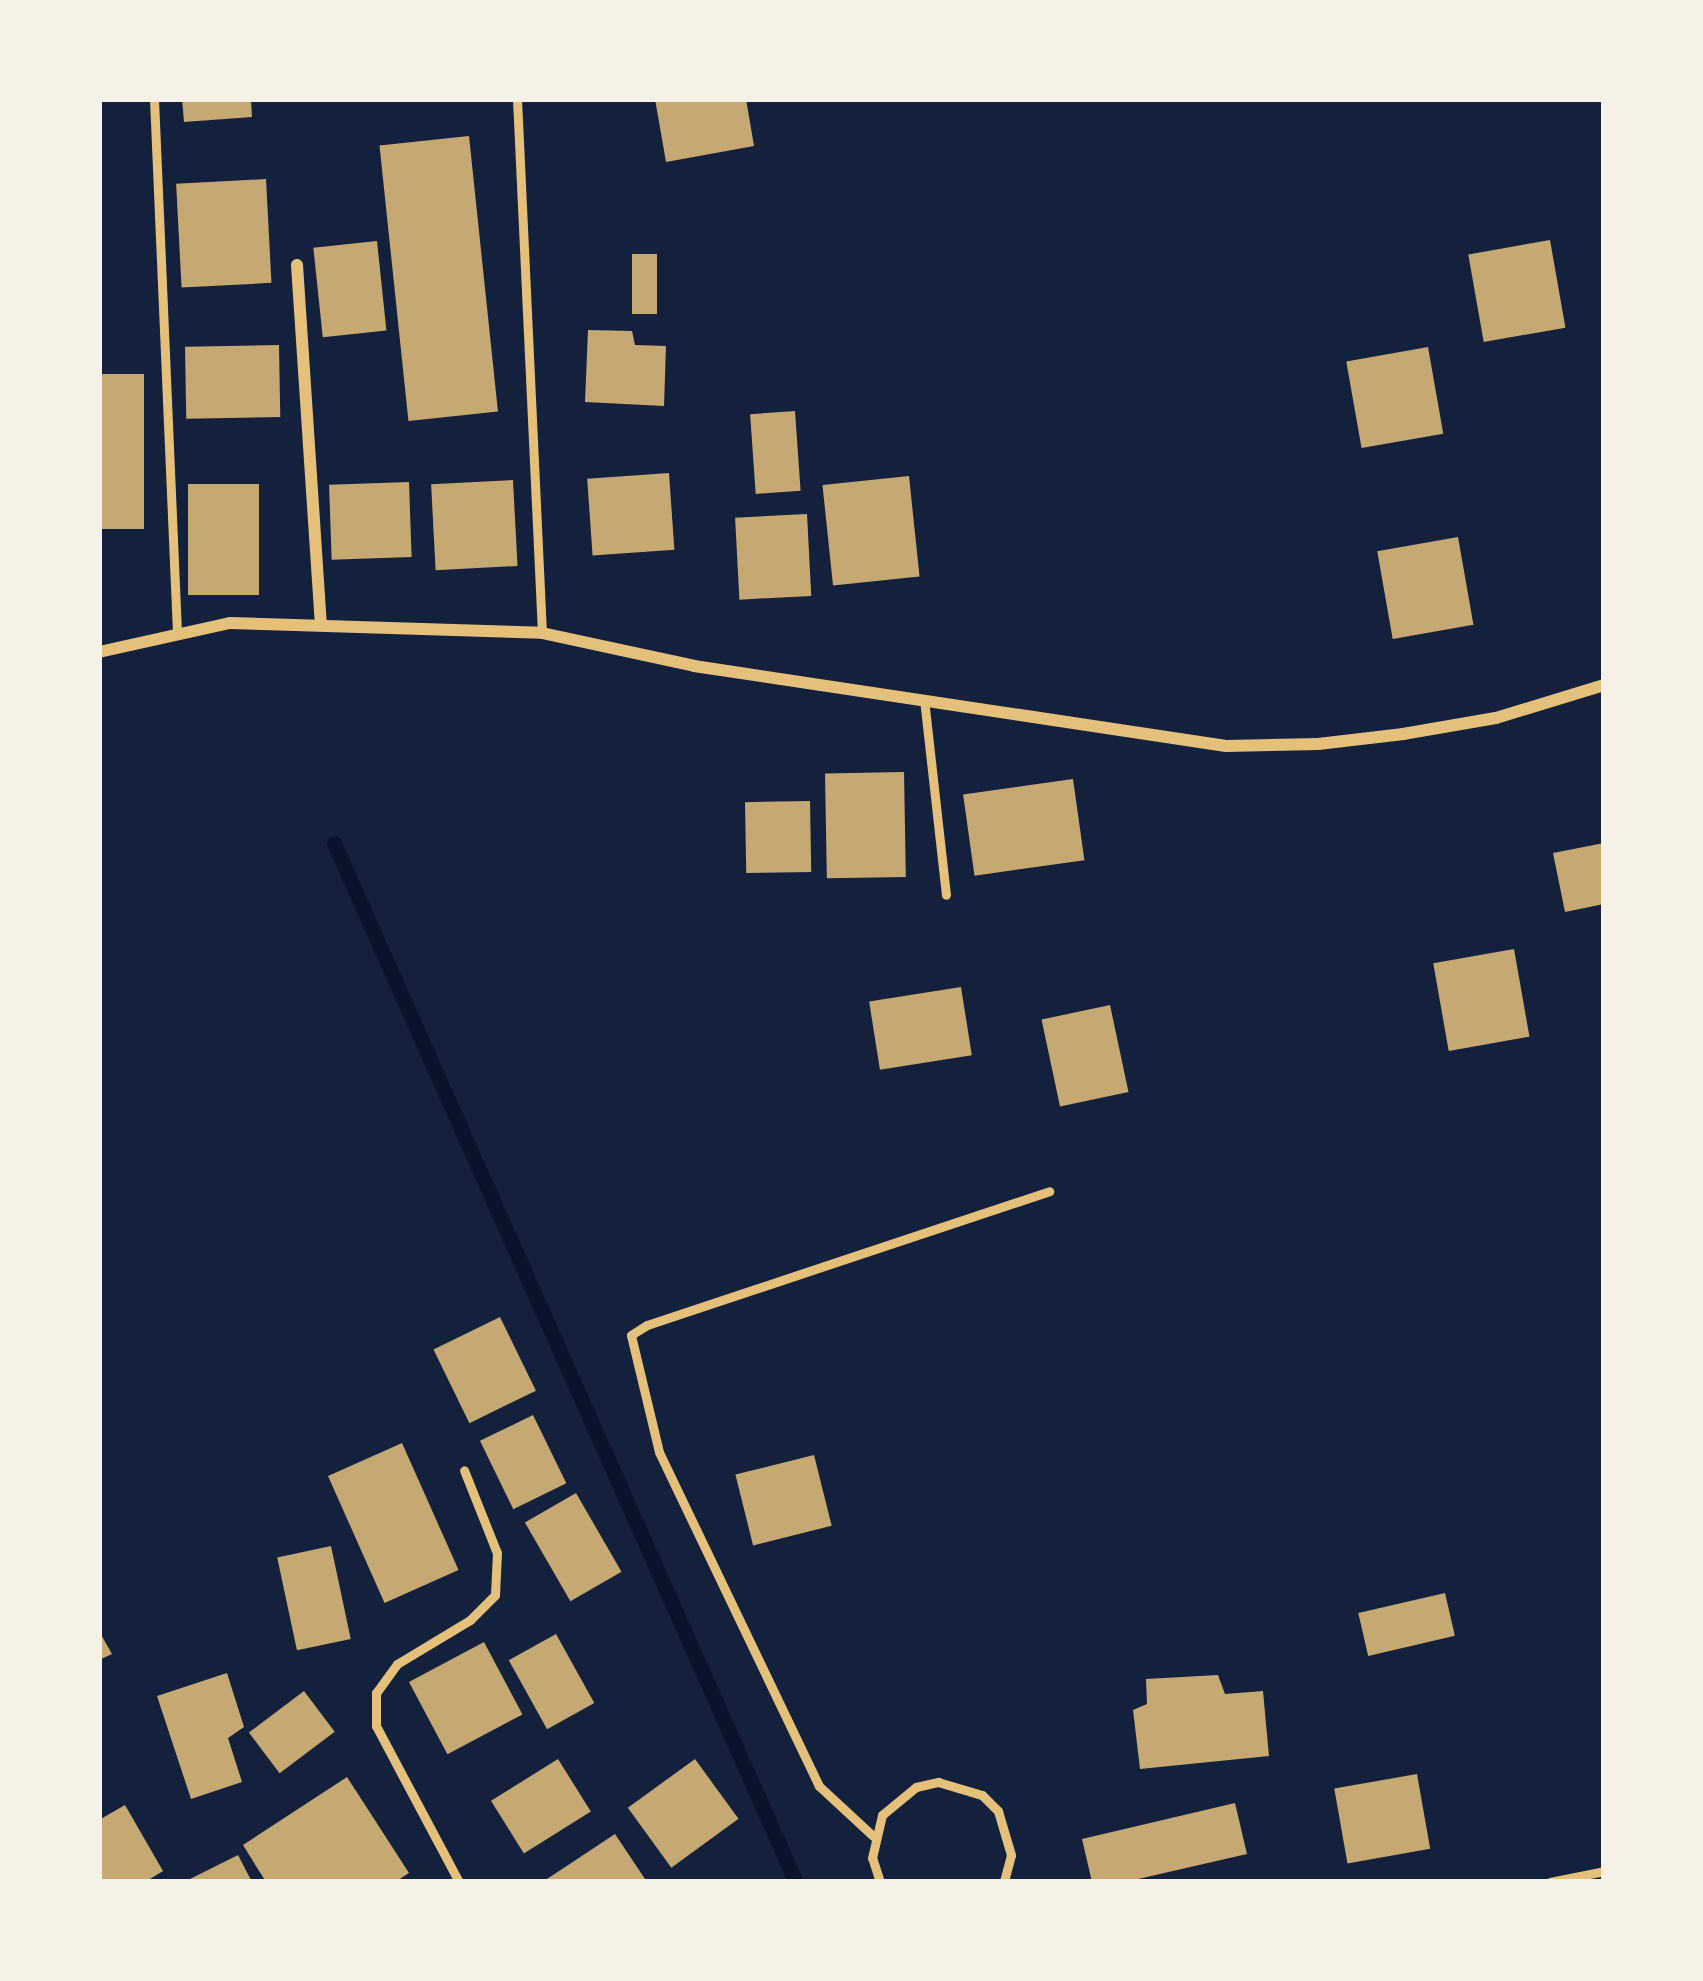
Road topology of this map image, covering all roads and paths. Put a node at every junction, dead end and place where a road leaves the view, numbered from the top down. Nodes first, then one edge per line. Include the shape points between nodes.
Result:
1 (154, 99) edge
2 (517, 99) edge
3 (297, 265) dead end
4 (321, 625) junction
5 (177, 632) junction
6 (542, 633) junction
7 (99, 652) edge
8 (1604, 685) edge
9 (924, 699) junction
10 (946, 895) dead end
11 (1049, 1191) dead end
12 (464, 1470) dead end
13 (873, 1836) junction
14 (1604, 1870) edge
15 (459, 1882) edge
16 (880, 1882) edge
17 (1004, 1882) edge
18 (1550, 1882) edge

1 - 5 lane
2 - 6 lane
3 - 4 street
4 - 5 street via 230,623
4 - 6 street
5 - 7 street
6 - 9 street via 694,666
8 - 9 street via 1496,718 1295,745 1226,746
9 - 10 lane
11 - 13 lane via 631,1335 659,1452 818,1786
12 - 15 lane via 497,1553 496,1595 397,1664 376,1693 376,1726
13 - 16 lane
13 - 17 lane via 882,1815 916,1786 960,1785 982,1795 1008,1832
14 - 18 lane

